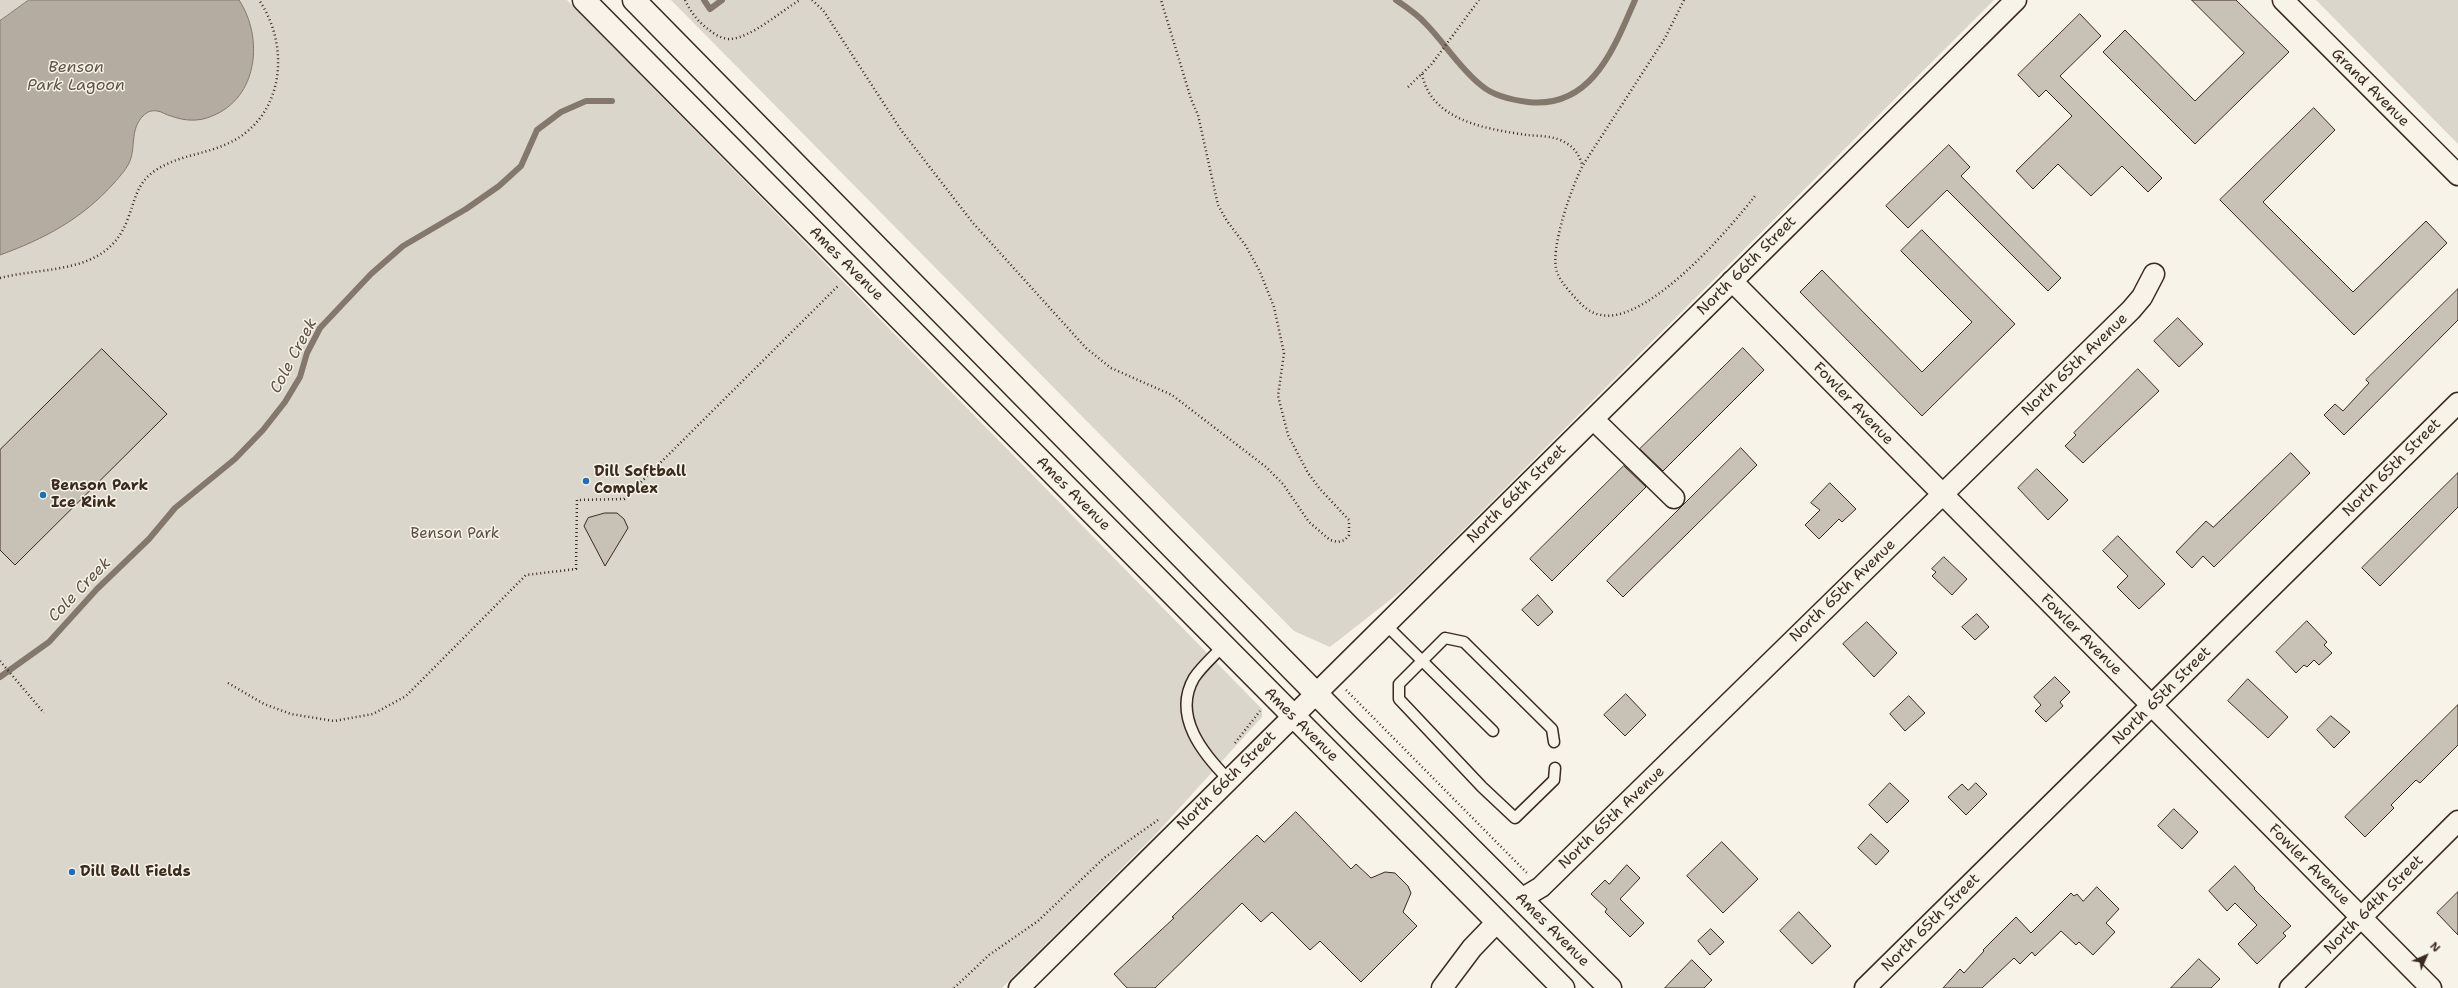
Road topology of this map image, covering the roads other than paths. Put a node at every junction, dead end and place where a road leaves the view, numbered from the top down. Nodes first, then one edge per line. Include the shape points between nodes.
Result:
1 (584, 0) edge
2 (634, 0) edge
3 (2016, 0) edge
4 (2283, 0) edge
5 (2458, 175) edge
6 (2154, 274) dead end
7 (1732, 281) junction
8 (2458, 403) edge
9 (1593, 419) junction
10 (1941, 494) junction
11 (1674, 498) dead end
12 (1386, 624) junction
13 (1223, 646) junction
14 (1422, 660) junction
15 (1316, 692) junction
16 (2151, 706) junction
17 (1292, 716) junction
18 (1493, 732) dead end
19 (1554, 742) dead end
20 (1556, 768) dead end
21 (1223, 774) junction
22 (2458, 821) edge
23 (1521, 899) junction
24 (2361, 918) junction
25 (1497, 922) junction
26 (1019, 988) edge
27 (1442, 988) edge
28 (1564, 988) edge
29 (1610, 988) edge
30 (1865, 988) edge
31 (2290, 988) edge
32 (2431, 988) edge

1 - 13 main road, Ames Avenue
2 - 15 main road, Ames Avenue
3 - 7 street, North 66th Street
4 - 5 street, Grand Avenue
6 - 10 street, North 65th Avenue via 2142,297 2131,310
7 - 9 street, North 66th Street
7 - 10 street, Fowler Avenue
8 - 16 street, North 65th Street
9 - 11 street
9 - 12 street, North 66th Street
10 - 16 street, Fowler Avenue
10 - 23 street, North 65th Avenue via 1541,887
12 - 14 lane
12 - 15 street, North 66th Street
13 - 17 main road, Ames Avenue
13 - 21 lane via 1193,679 1187,712 1191,731 1199,746
14 - 18 lane
14 - 19 lane via 1445,638 1464,642 1552,729
14 - 20 lane via 1399,684 1399,699 1482,788 1515,818 1554,780
15 - 17 street, North 66th Street
15 - 23 main road, Ames Avenue
16 - 24 street, Fowler Avenue
16 - 30 street, North 65th Street
17 - 21 street, North 66th Street
17 - 25 main road, Ames Avenue
21 - 26 street, North 66th Street
22 - 24 street, North 64th Street
23 - 29 main road, Ames Avenue
24 - 31 street, North 64th Street
24 - 32 street, Fowler Avenue
25 - 27 street via 1472,948
25 - 28 main road, Ames Avenue

